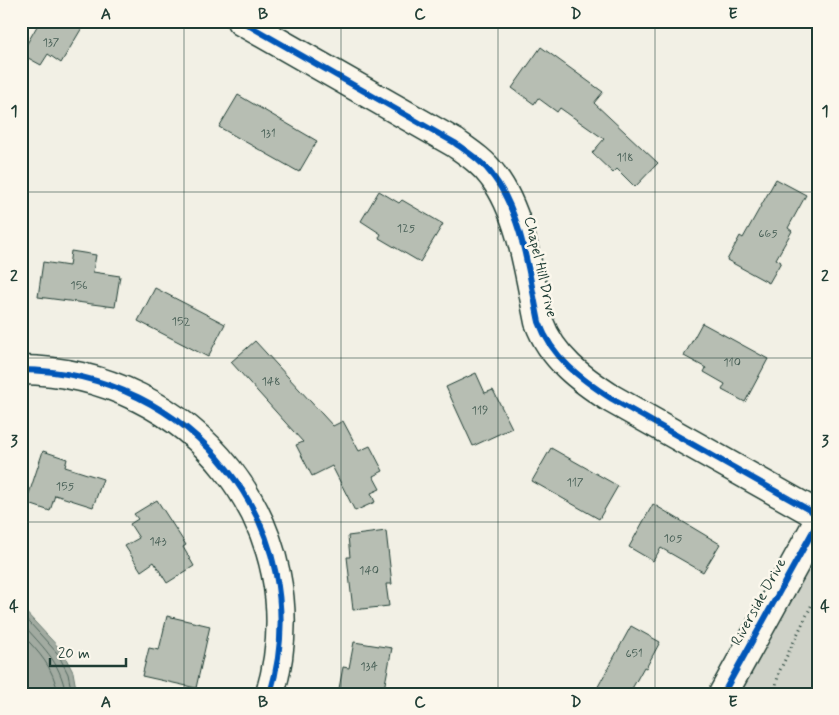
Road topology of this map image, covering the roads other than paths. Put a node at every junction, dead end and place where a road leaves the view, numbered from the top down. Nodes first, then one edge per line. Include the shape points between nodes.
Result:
1 (241, 21) edge
2 (21, 370) edge
3 (818, 514) edge
4 (818, 522) edge
5 (270, 694) edge
6 (723, 694) edge

1 - 3 street, Chapel Hill Drive via 455,143 482,163 502,188 515,215 544,335 568,367 612,399
2 - 5 street via 70,374 97,381 152,404 191,432 237,483 264,532 278,584 281,638
4 - 6 street, Riverside Drive

